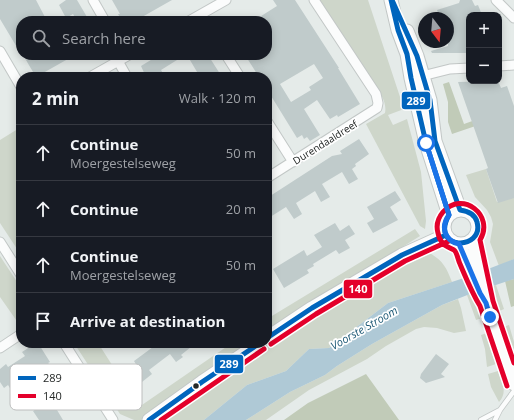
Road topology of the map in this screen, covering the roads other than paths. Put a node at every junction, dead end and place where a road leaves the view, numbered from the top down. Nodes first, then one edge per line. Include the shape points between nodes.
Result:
1 (93, 0) edge
2 (226, 0) edge
3 (314, 0) edge
4 (391, 0) edge
5 (496, 0) edge
6 (102, 16) edge
7 (206, 16) edge
8 (514, 18) edge
9 (0, 51) edge
10 (119, 60) edge
11 (124, 60) edge
12 (229, 60) edge
13 (514, 65) edge
14 (502, 66) edge
15 (466, 68) edge
16 (98, 72) edge
17 (126, 72) edge
18 (237, 72) edge
19 (417, 77) junction
20 (16, 78) edge
21 (272, 128) edge
22 (293, 162) junction
23 (272, 175) edge
24 (455, 213) junction
25 (446, 235) junction
26 (473, 239) junction
27 (0, 242) edge
28 (459, 244) junction
29 (16, 267) edge
30 (475, 270) junction
31 (272, 335) edge
32 (16, 337) edge
33 (0, 348) edge
34 (67, 348) edge
35 (253, 348) edge
36 (77, 364) edge
37 (514, 384) edge
38 (514, 392) edge
39 (107, 410) edge
40 (500, 410) junction
41 (113, 420) edge
42 (149, 420) edge
43 (482, 420) edge
44 (495, 420) edge

1 - 6 street
2 - 7 street
3 - 22 street, Durendaaldreef via 376,94 378,103 377,108
4 - 19 main road via 398,30
5 - 8 street
9 - 20 street
10 - 16 street
11 - 17 street
12 - 18 street
13 - 14 street
15 - 19 street via 450,69
19 - 24 main road via 426,143
21 - 22 street
22 - 23 street, Durendaaldreef
24 - 25 main road via 444,224
24 - 26 main road via 469,213 477,222 477,232
25 - 28 main road via 451,241
25 - 31 main road via 402,255
26 - 28 main road
26 - 30 main road
27 - 29 street
28 - 30 main road
30 - 37 main road
32 - 33 street
34 - 36 street
35 - 42 main road
38 - 40 lane
39 - 41 street
40 - 43 lane
40 - 44 lane

